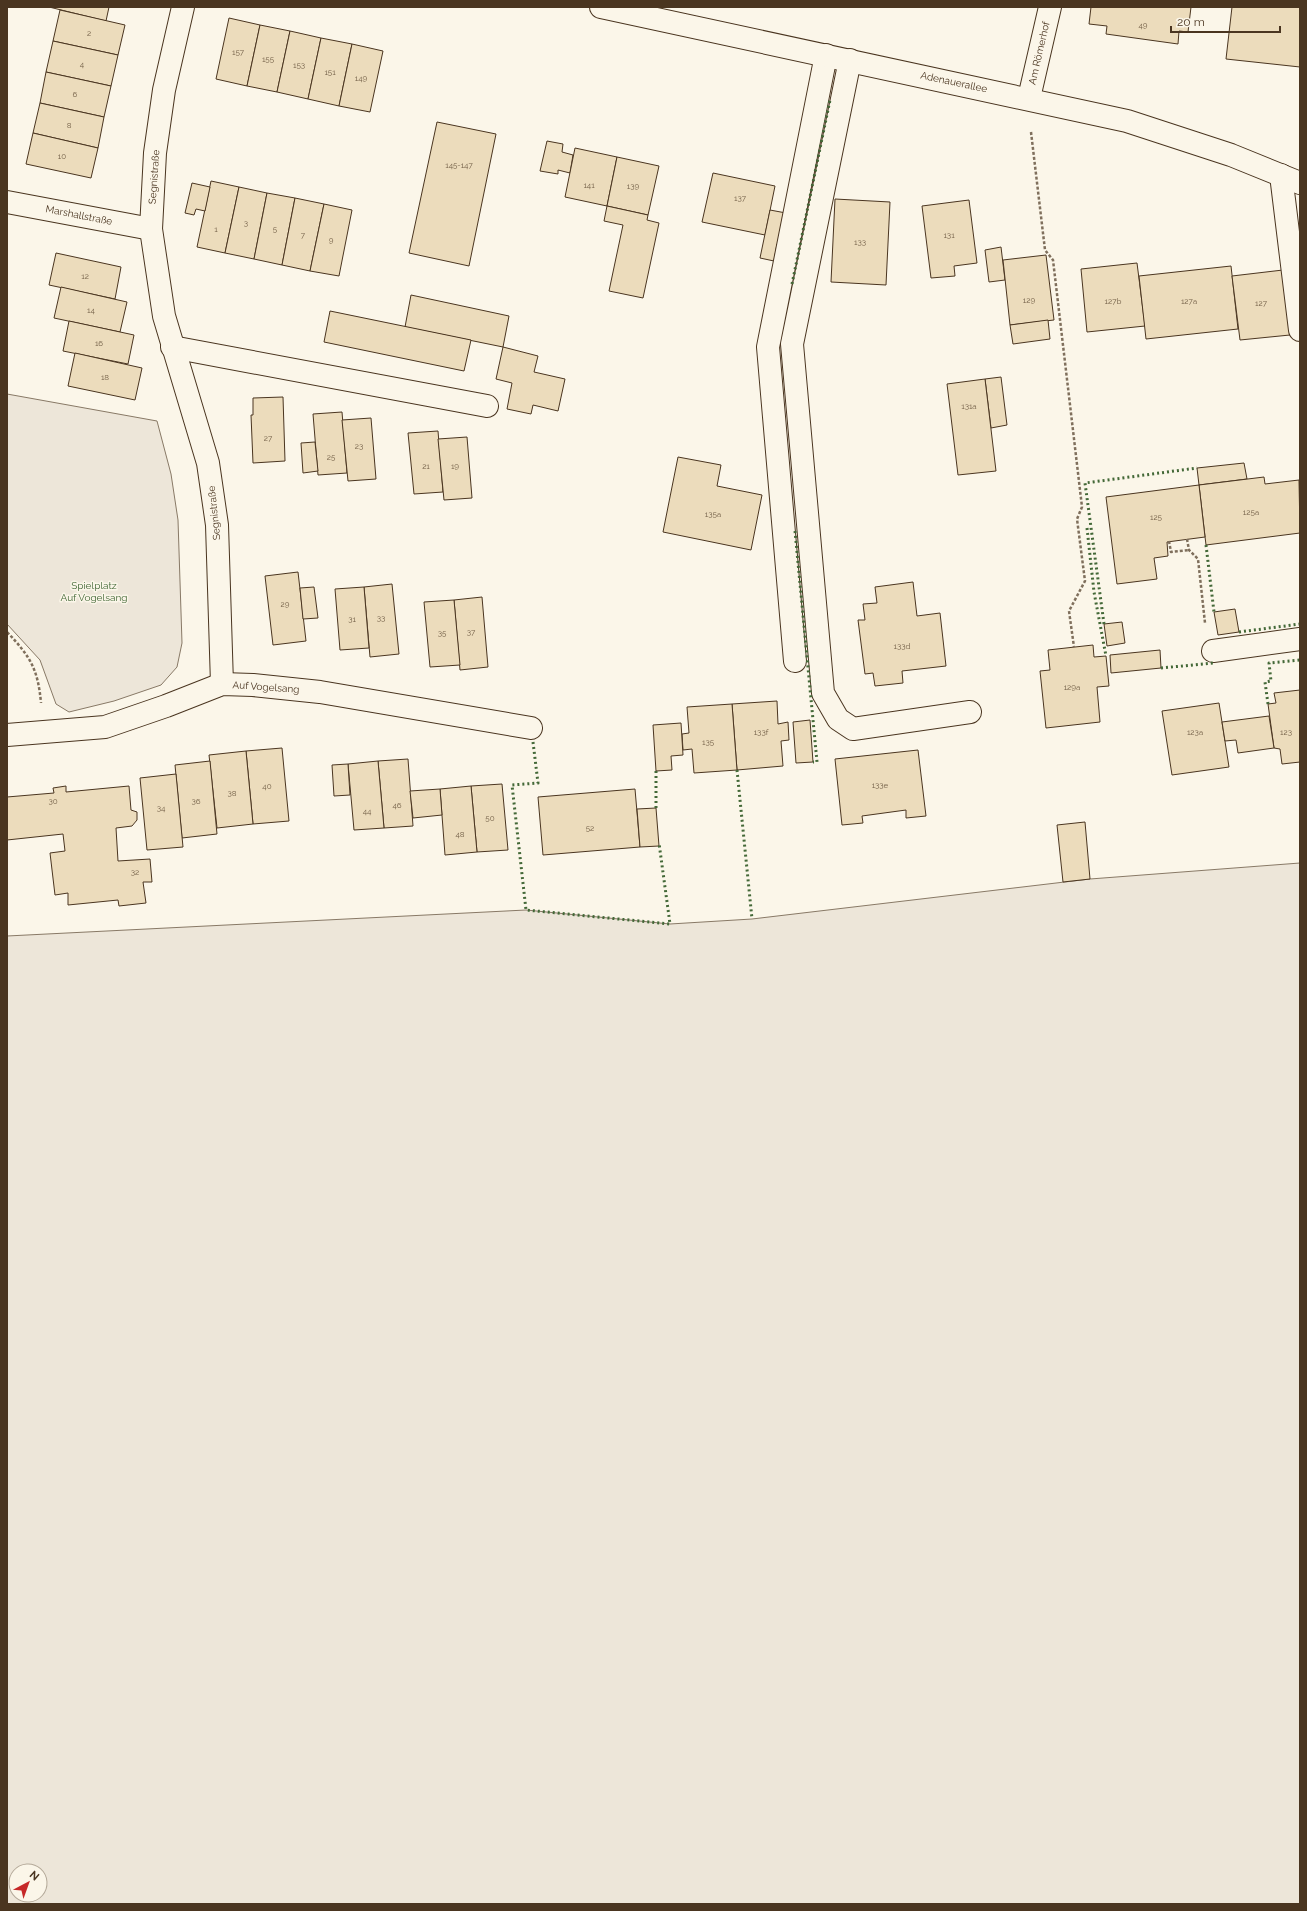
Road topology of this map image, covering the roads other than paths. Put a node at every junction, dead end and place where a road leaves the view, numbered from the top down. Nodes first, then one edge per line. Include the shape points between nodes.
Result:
1 (183, 7) edge
2 (601, 7) edge
3 (1050, 7) edge
4 (826, 55) junction
5 (850, 60) junction
6 (1029, 98) junction
7 (1290, 179) edge
8 (7, 202) edge
9 (151, 229) junction
10 (1300, 330) edge
11 (172, 347) junction
12 (486, 406) dead end
13 (1300, 639) edge
14 (1213, 651) dead end
15 (795, 661) dead end
16 (222, 684) junction
17 (970, 712) dead end
18 (531, 728) dead end
19 (7, 735) edge

1 - 9 street, Segnistraße via 164,90 156,145
2 - 4 street, Adenauerallee
3 - 6 street, Am Römerhof
4 - 5 street, Adenauerallee
4 - 15 street via 768,347
5 - 6 street, Adenauerallee
5 - 17 street via 792,344 823,693 838,719 853,729
6 - 7 street, Adenauerallee via 1127,121 1205,146
7 - 10 street
8 - 9 street, Marshallstraße
9 - 11 street, Segnistraße via 164,316
11 - 12 street
11 - 16 street, Segnistraße via 208,464 217,525
13 - 14 street
16 - 18 street, Auf Vogelsang via 320,692
16 - 19 street, Auf Vogelsang via 104,727

